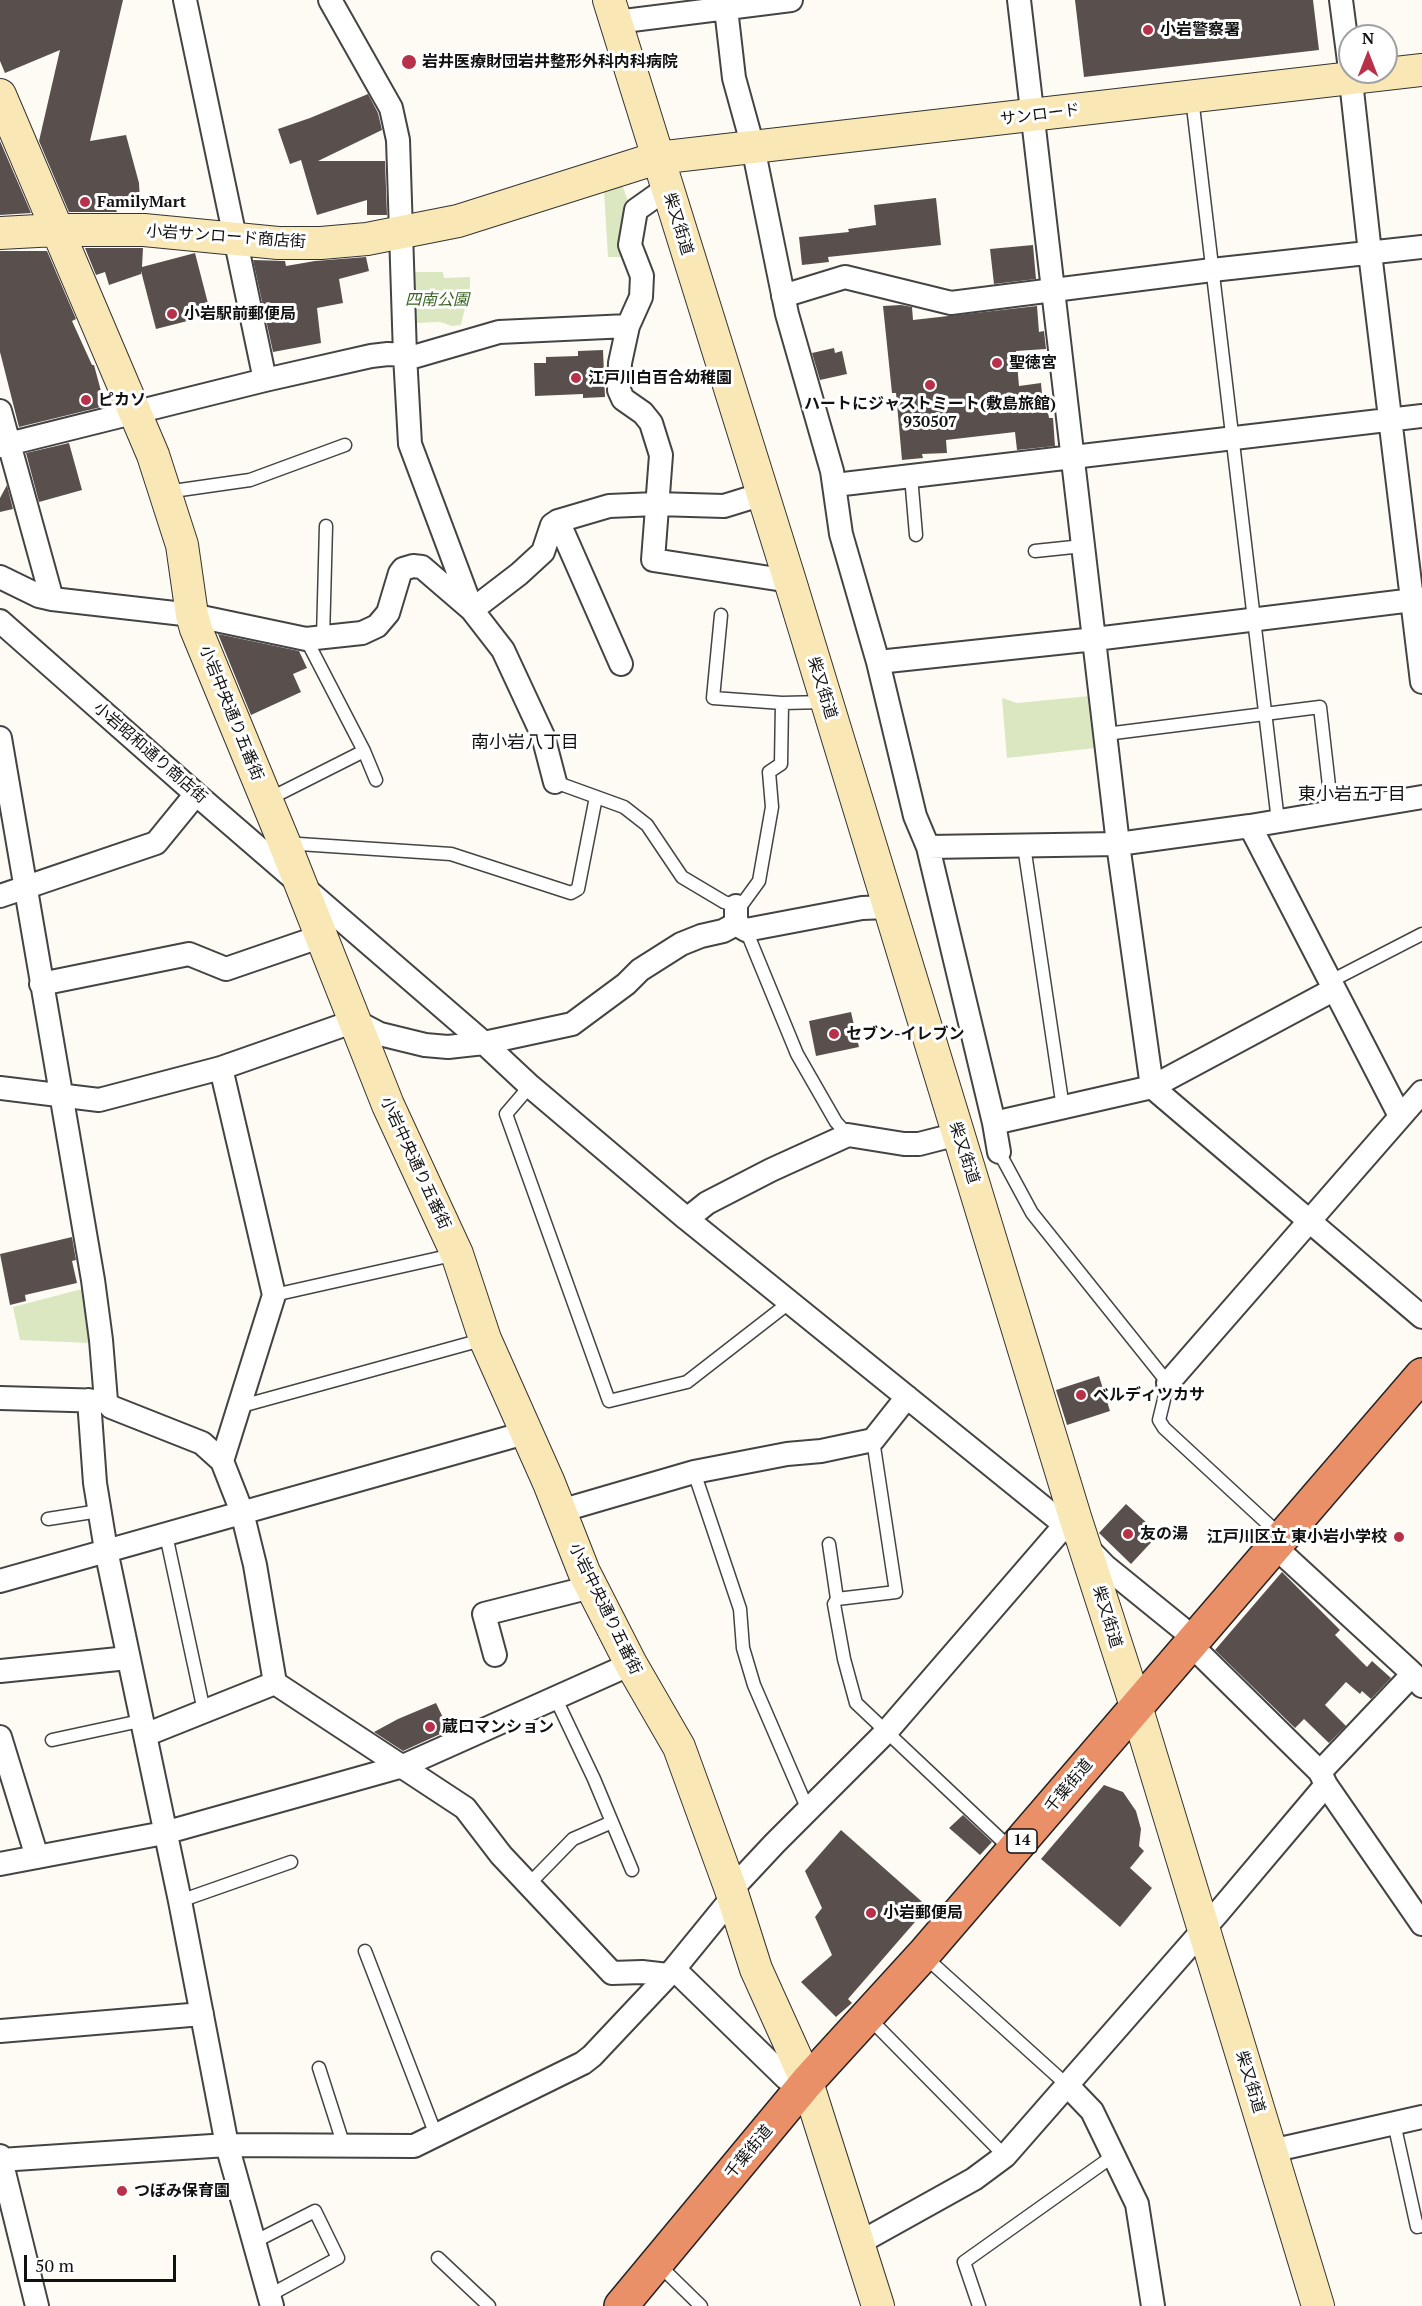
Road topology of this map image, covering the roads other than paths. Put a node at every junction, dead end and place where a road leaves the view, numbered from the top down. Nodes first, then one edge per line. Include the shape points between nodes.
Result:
1 (185, 0) edge
2 (330, 0) edge
3 (791, 0) edge
4 (1018, 0) edge
5 (1341, 0) edge
6 (726, 4) edge
7 (612, 11) edge
8 (1344, 24) edge
9 (1422, 70) edge
10 (1398, 71) edge
11 (1338, 75) edge
12 (1351, 84) edge
13 (0, 95) edge
14 (1191, 97) junction
15 (1033, 116) junction
16 (753, 147) junction
17 (657, 158) junction
18 (667, 188) junction
19 (56, 230) junction
20 (0, 233) edge
21 (400, 233) junction
22 (236, 240) junction
23 (1422, 247) edge
24 (1370, 253) junction
25 (1212, 270) junction
26 (1053, 291) junction
27 (783, 296) junction
28 (628, 326) junction
29 (405, 355) junction
30 (264, 380) junction
31 (0, 411) edge
32 (134, 412) junction
33 (1422, 416) edge
34 (1390, 420) junction
35 (1232, 439) junction
36 (5, 445) edge
37 (345, 445) dead end
38 (1072, 458) junction
39 (911, 476) junction
40 (835, 485) junction
41 (165, 492) junction
42 (763, 494) junction
43 (656, 504) junction
44 (558, 521) junction
45 (326, 526) dead end
46 (916, 535) dead end
47 (1083, 546) junction
48 (1035, 551) dead end
49 (0, 577) edge
50 (790, 581) junction
51 (52, 599) junction
52 (1417, 599) edge
53 (472, 610) junction
54 (192, 615) junction
55 (721, 615) dead end
56 (1255, 619) junction
57 (0, 621) edge
58 (314, 639) junction
59 (1095, 639) junction
60 (878, 662) junction
61 (621, 664) dead end
62 (1422, 682) edge
63 (826, 702) junction
64 (782, 703) junction
65 (1264, 715) junction
66 (1106, 734) junction
67 (0, 738) edge
68 (364, 752) junction
69 (376, 780) dead end
70 (555, 782) joint
71 (196, 794) junction
72 (1422, 796) edge
73 (596, 797) junction
74 (267, 800) junction
75 (1332, 812) junction
76 (1278, 821) junction
77 (1250, 826) junction
78 (1118, 843) junction
79 (1024, 846) junction
80 (286, 847) junction
81 (928, 847) junction
82 (301, 885) junction
83 (24, 887) junction
84 (0, 896) edge
85 (890, 908) junction
86 (740, 920) junction
87 (1422, 934) edge
88 (322, 936) junction
89 (41, 984) junction
90 (1331, 986) junction
91 (355, 1021) junction
92 (484, 1043) junction
93 (221, 1068) junction
94 (530, 1086) junction
95 (0, 1088) edge
96 (1152, 1088) junction
97 (1422, 1092) edge
98 (61, 1094) junction
99 (1063, 1108) junction
100 (1400, 1116) junction
101 (994, 1123) junction
102 (958, 1134) junction
103 (848, 1135) junction
104 (999, 1152) joint
105 (687, 1219) junction
106 (1309, 1222) junction
107 (457, 1254) junction
108 (274, 1295) junction
109 (790, 1302) junction
110 (1422, 1317) edge
111 (485, 1339) junction
112 (1422, 1375) edge
113 (1168, 1383) junction
114 (907, 1397) junction
115 (0, 1398) edge
116 (97, 1401) junction
117 (238, 1407) junction
118 (525, 1433) junction
119 (873, 1440) junction
120 (222, 1461) junction
121 (694, 1472) junction
122 (99, 1510) junction
123 (560, 1511) junction
124 (242, 1512) junction
125 (48, 1519) dead end
126 (166, 1535) junction
127 (1075, 1535) junction
128 (1278, 1541) junction
129 (829, 1544) dead end
130 (106, 1550) junction
131 (0, 1581) edge
132 (591, 1587) junction
133 (837, 1599) junction
134 (1192, 1641) junction
135 (495, 1655) dead end
136 (128, 1658) junction
137 (631, 1664) junction
138 (0, 1671) edge
139 (1417, 1675) edge
140 (275, 1683) junction
141 (555, 1697) junction
142 (1136, 1706) junction
143 (204, 1711) junction
144 (143, 1728) junction
145 (887, 1731) junction
146 (0, 1737) edge
147 (52, 1740) dead end
148 (403, 1766) junction
149 (1323, 1778) junction
150 (808, 1810) junction
151 (612, 1822) junction
152 (164, 1833) junction
153 (1013, 1851) junction
154 (38, 1857) junction
155 (291, 1862) dead end
156 (0, 1864) edge
157 (632, 1870) dead end
158 (530, 1884) junction
159 (731, 1894) junction
160 (180, 1901) junction
161 (1422, 1923) edge
162 (1203, 1929) junction
163 (365, 1951) dead end
164 (923, 1955) junction
165 (671, 1972) junction
166 (202, 2014) junction
167 (867, 2017) junction
168 (0, 2031) edge
169 (319, 2068) dead end
170 (807, 2082) junction
171 (1066, 2085) junction
172 (1422, 2117) edge
173 (1394, 2123) junction
174 (436, 2135) junction
175 (227, 2145) junction
176 (344, 2146) junction
177 (1271, 2151) junction
178 (1005, 2156) junction
179 (1113, 2156) junction
180 (0, 2159) edge
181 (1422, 2226) edge
182 (254, 2242) junction
183 (859, 2243) junction
184 (438, 2258) dead end
185 (657, 2263) junction
186 (270, 2301) edge
187 (1312, 2305) edge
188 (37, 2306) edge
189 (489, 2306) edge
190 (621, 2306) edge
191 (701, 2306) edge
192 (878, 2306) edge
193 (979, 2306) edge
194 (1153, 2306) edge

1 - 22 street
2 - 21 street via 391,108 398,140
3 - 6 street
4 - 15 street
5 - 8 street
6 - 7 street
6 - 16 street via 734,78
7 - 17 street, 柴又街道
9 - 10 street, サンロード
11 - 14 street, サンロード
12 - 24 street
13 - 19 street, 小岩中央通り五番街
14 - 15 street, サンロード
14 - 25 lane
15 - 16 street, サンロード
15 - 26 street
16 - 17 street, サンロード
16 - 27 street
17 - 18 street, 柴又街道
17 - 21 street, 小岩サンロード商店街 via 458,221
18 - 28 street via 636,210 630,245 642,276 641,297
18 - 42 street, 柴又街道
19 - 20 street, 小岩サンロード商店街
19 - 22 street, 小岩サンロード商店街 via 144,230
19 - 32 street, 小岩中央通り五番街
21 - 22 street, 小岩サンロード商店街 via 321,243
21 - 29 street
22 - 30 street
23 - 24 street
24 - 25 street
24 - 34 street
25 - 26 street
25 - 35 lane
26 - 27 street via 951,303 846,277
26 - 38 street
27 - 40 street
28 - 29 street via 499,332 413,357
28 - 43 street via 619,390 623,399 651,423 661,455
29 - 30 street via 371,356
29 - 53 street via 410,444
30 - 32 street
31 - 36 street
32 - 36 street
32 - 41 street, 小岩中央通り五番街
33 - 34 street
34 - 35 street
34 - 52 street
35 - 38 street
35 - 56 lane
36 - 51 street
37 - 41 lane via 250,480
38 - 39 street
38 - 47 street
39 - 40 street
39 - 46 lane
40 - 60 street via 841,534
41 - 54 street, 小岩中央通り五番街 via 182,545
42 - 43 street via 724,506
42 - 50 street, 柴又街道
43 - 44 street via 609,506
43 - 50 street via 653,560
44 - 53 street via 552,525 543,552
44 - 61 street
45 - 58 lane
47 - 48 lane
47 - 59 street
49 - 51 street
50 - 63 street, 柴又街道
51 - 54 street
52 - 56 street
52 - 62 street
53 - 58 street via 422,567 413,566 400,573 388,613 377,626 362,633
53 - 70 street via 512,668 543,736
54 - 58 street
54 - 74 street, 小岩中央通り五番街
55 - 64 lane via 713,698
56 - 59 street
56 - 65 lane
57 - 71 street, 小岩昭和通り商店街
58 - 68 lane
59 - 60 street
59 - 66 street
60 - 81 street via 915,816
63 - 64 lane
63 - 85 street, 柴又街道
64 - 86 lane via 781,764 769,772 772,807 759,881 743,903
65 - 66 lane
65 - 75 lane via 1320,707
65 - 76 lane
66 - 78 street
67 - 83 street
68 - 69 lane
68 - 74 lane
70 - 73 lane
71 - 82 street, 小岩昭和通り商店街
71 - 83 street via 156,843
72 - 75 street
73 - 80 lane via 578,889 571,893 451,854 299,844
73 - 86 lane via 624,807 646,825 682,877 723,902
74 - 80 street, 小岩中央通り五番街
75 - 76 street
76 - 77 street
77 - 78 street
77 - 90 street
78 - 79 street
78 - 96 street
79 - 81 street
79 - 99 lane
80 - 82 street, 小岩中央通り五番街
81 - 101 street
82 - 88 street, 小岩中央通り五番街
82 - 92 street, 小岩昭和通り商店街
83 - 84 street
83 - 89 street
85 - 86 street
85 - 102 street, 柴又街道
86 - 92 street via 681,944 640,970 572,1024
86 - 103 lane via 797,1054 836,1122
87 - 90 lane
88 - 89 street via 226,969 189,954
88 - 91 street, 小岩中央通り五番街
89 - 98 street
90 - 96 street
90 - 100 street
91 - 92 street via 380,1034 425,1045
91 - 93 street
91 - 107 street, 小岩中央通り五番街 via 388,1105
92 - 94 street, 小岩昭和通り商店街
93 - 98 street via 99,1100
93 - 108 street
94 - 105 street, 小岩昭和通り商店街
94 - 109 lane via 506,1114 609,1401 687,1382
95 - 98 street
96 - 99 street
96 - 106 street
97 - 100 street
98 - 116 street via 101,1340
99 - 101 street
100 - 106 street
101 - 104 street
102 - 103 street via 919,1144
102 - 127 street, 柴又街道
103 - 105 street via 707,1203
104 - 113 lane via 1032,1213
105 - 109 street, 小岩昭和通り商店街
106 - 110 street
106 - 113 street
107 - 108 lane
107 - 111 street, 小岩中央通り五番街
108 - 117 street
109 - 114 street, 小岩昭和通り商店街
111 - 117 lane
111 - 118 street, 小岩中央通り五番街
112 - 128 highway, 千葉街道 / 14
113 - 128 lane via 1159,1420 1164,1428
114 - 119 street
114 - 127 street, 小岩昭和通り商店街
115 - 116 street
116 - 120 street via 202,1443
116 - 122 street
117 - 120 street
118 - 123 street, 小岩中央通り五番街
118 - 124 street
119 - 121 street
119 - 133 lane via 896,1592
120 - 124 street
121 - 123 street
121 - 150 lane via 740,1609 743,1648 754,1685
122 - 125 lane
122 - 130 street
123 - 132 street, 小岩中央通り五番街
124 - 126 street
124 - 140 street
126 - 130 street
126 - 143 lane
127 - 134 street, 小岩昭和通り商店街
127 - 142 street, 柴又街道
127 - 145 street
128 - 134 highway, 千葉街道 / 14
128 - 139 street
129 - 133 lane
130 - 131 street
130 - 136 street
132 - 135 street via 484,1614
132 - 137 street, 小岩中央通り五番街
133 - 145 lane via 834,1604 842,1648 856,1703
134 - 142 highway, 千葉街道 / 14
134 - 149 street, 小岩昭和通り商店街
136 - 138 street
136 - 144 street
137 - 141 street
137 - 159 street, 小岩中央通り五番街 via 679,1747
139 - 149 street
140 - 143 street
140 - 148 street
141 - 148 street
141 - 151 lane
142 - 153 highway, 千葉街道 / 14
142 - 162 street, 柴又街道
143 - 144 street
144 - 147 lane
144 - 152 street
145 - 150 street
145 - 153 lane
146 - 154 street
148 - 152 street
148 - 158 street via 465,1808 501,1855
149 - 161 street, 小岩昭和通り商店街
149 - 162 street
150 - 159 street
151 - 157 lane
151 - 158 lane via 573,1839
152 - 154 street
152 - 160 street
153 - 164 highway, 千葉街道 / 14
154 - 156 street
155 - 160 lane
158 - 165 street via 612,1973
159 - 165 street
159 - 170 street, 小岩中央通り五番街 via 756,1969
160 - 166 street
162 - 171 street
162 - 177 street, 柴又街道
163 - 174 lane
164 - 167 highway, 千葉街道 / 14
164 - 171 lane
165 - 170 street via 786,2078
165 - 174 street via 583,2063
166 - 168 street
166 - 175 street
167 - 170 highway, 千葉街道 / 14
167 - 178 lane
169 - 176 lane
170 - 183 street, 小岩中央通り五番街
170 - 185 highway, 千葉街道 / 14
171 - 178 street
171 - 179 street via 1092,2111
172 - 173 street
173 - 177 street
173 - 181 lane via 1418,2227
174 - 176 street via 414,2146
175 - 176 street
175 - 180 street
175 - 182 street
177 - 187 street, 柴又街道
178 - 183 street via 974,2179
179 - 193 lane via 964,2262
179 - 194 street via 1137,2204
180 - 188 street
182 - 186 street
182 - 186 lane via 315,2211 338,2258
183 - 192 street, 小岩中央通り五番街
184 - 189 lane
185 - 190 highway, 千葉街道 / 14
185 - 191 lane

